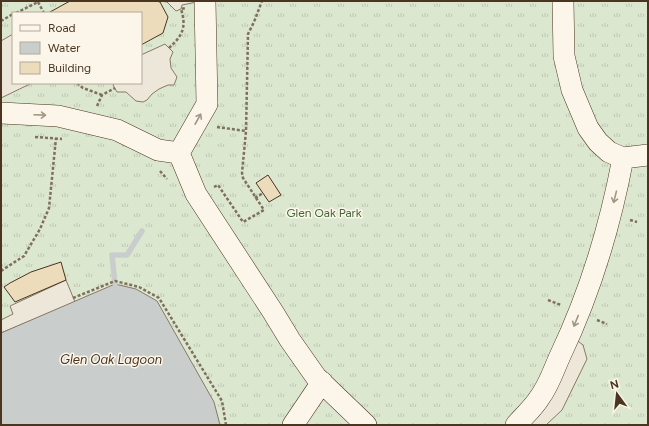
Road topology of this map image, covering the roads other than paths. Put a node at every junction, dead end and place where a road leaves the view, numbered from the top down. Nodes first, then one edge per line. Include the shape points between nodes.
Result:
1 (563, 1) edge
2 (198, 4) edge
3 (1, 114) edge
4 (179, 153) junction
5 (648, 156) edge
6 (623, 158) junction
7 (322, 382) junction
8 (293, 425) edge
9 (366, 425) edge
10 (516, 425) edge

1 - 6 lane via 564,56 572,90 588,128 598,142 609,152
4 -> 2 lane via 207,104
3 -> 4 lane via 58,116 117,130 158,150
4 - 7 lane via 196,194 290,340
5 - 6 lane
6 -> 10 lane via 605,238 588,291 541,397
7 - 8 lane
7 - 9 lane

